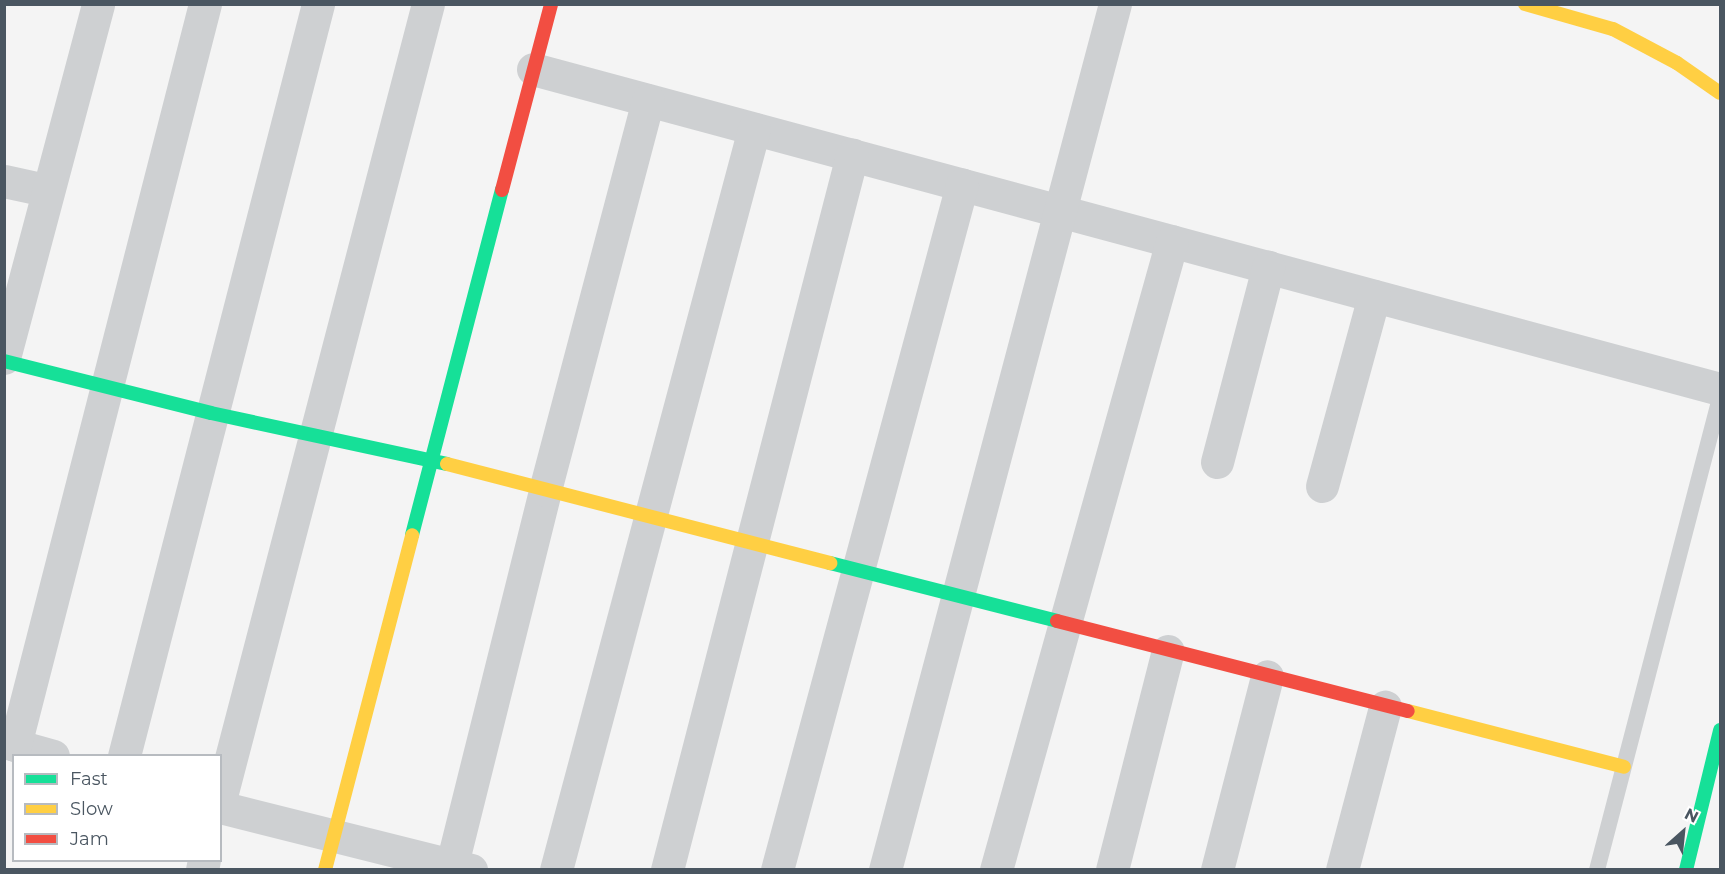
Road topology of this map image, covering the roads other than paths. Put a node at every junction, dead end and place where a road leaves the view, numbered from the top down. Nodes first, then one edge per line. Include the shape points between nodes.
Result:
1 (98, 4) edge
2 (205, 4) edge
3 (318, 4) edge
4 (428, 4) edge
5 (551, 4) edge
6 (1114, 4) edge
7 (1525, 4) edge
8 (533, 69) junction
9 (1720, 93) edge
10 (648, 100) junction
11 (754, 129) junction
12 (852, 155) junction
13 (4, 180) edge
14 (962, 185) junction
15 (46, 190) junction
16 (1060, 211) junction
17 (1173, 241) junction
18 (1268, 267) junction
19 (1374, 296) junction
20 (4, 360) edge
21 (106, 388) junction
22 (1720, 389) edge
23 (1720, 399) edge
24 (210, 413) junction
25 (314, 437) junction
26 (431, 460) junction
27 (1217, 462) dead end
28 (1322, 486) dead end
29 (545, 490) junction
30 (648, 516) junction
31 (750, 541) junction
32 (855, 572) junction
33 (960, 597) junction
34 (1065, 625) junction
35 (1168, 651) junction
36 (1267, 676) junction
37 (1385, 707) junction
38 (1720, 730) edge
39 (10, 743) edge
40 (46, 754) edge
41 (125, 754) edge
42 (1624, 767) junction
43 (1714, 789) edge
44 (222, 792) edge
45 (222, 807) edge
46 (335, 833) junction
47 (462, 867) edge
48 (325, 870) edge
49 (556, 870) edge
50 (667, 870) edge
51 (777, 870) edge
52 (885, 870) edge
53 (996, 870) edge
54 (1112, 870) edge
55 (1217, 870) edge
56 (1342, 870) edge
57 (1597, 870) edge
58 (1686, 870) edge

1 - 15 street
2 - 21 street
3 - 24 street
4 - 25 street
5 - 8 street
6 - 16 street
7 - 9 street via 1612,29 1677,63
8 - 10 street
8 - 26 street
10 - 11 street
10 - 29 street
11 - 12 street
11 - 30 street
12 - 14 street
12 - 31 street
13 - 15 street
14 - 16 street
14 - 32 street
15 - 20 street
16 - 17 street
16 - 33 street
17 - 18 street
17 - 34 street
18 - 19 street
18 - 27 street
19 - 22 street
19 - 28 street
20 - 21 street
21 - 24 street
21 - 39 street
23 - 42 lane
24 - 25 street
24 - 41 street
25 - 26 street
25 - 44 street
26 - 29 street
26 - 46 street
29 - 30 street
29 - 47 street
30 - 31 street
30 - 49 street
31 - 32 street
31 - 50 street
32 - 33 street
32 - 51 street
33 - 34 street
33 - 52 street
34 - 35 street
34 - 53 street
35 - 36 street
35 - 54 street
36 - 37 street
36 - 55 street
37 - 42 street
37 - 56 street
38 - 43 street
39 - 40 street
42 - 57 lane
43 - 58 street
45 - 46 street
46 - 47 street
46 - 48 street

